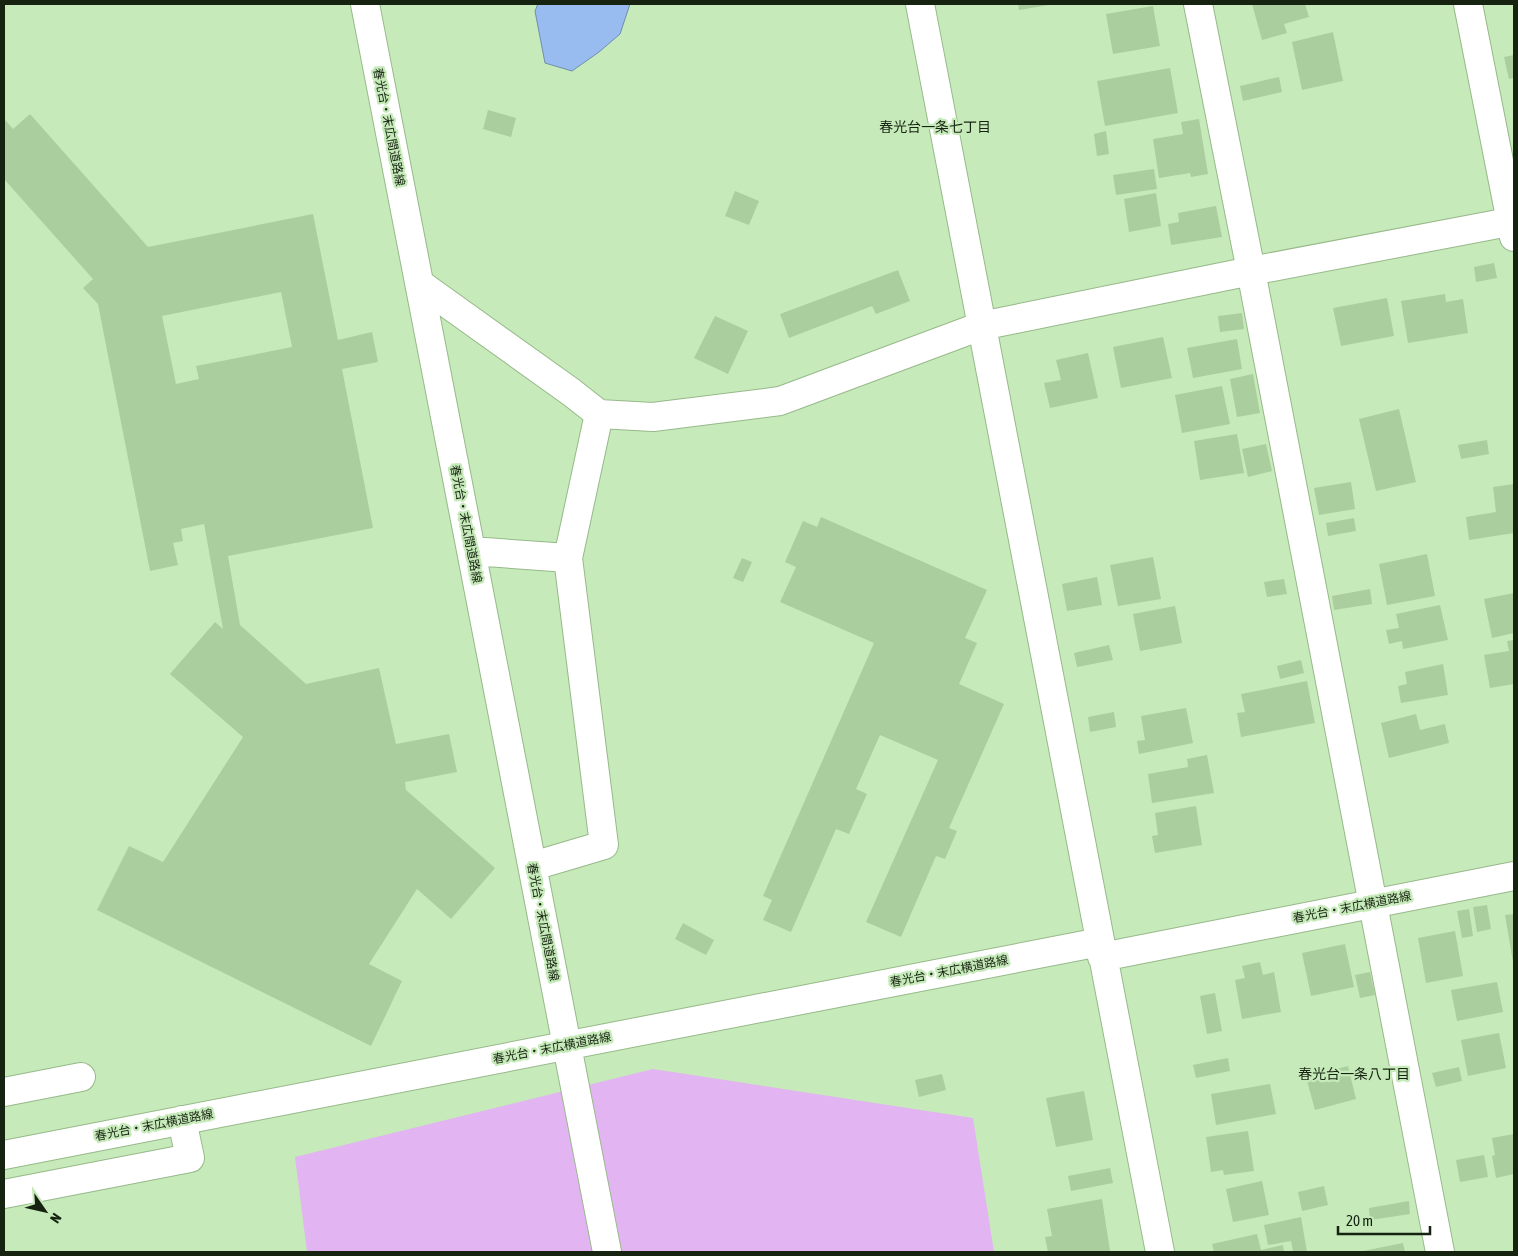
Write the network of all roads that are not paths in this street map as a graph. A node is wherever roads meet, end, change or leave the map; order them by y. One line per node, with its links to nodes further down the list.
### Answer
1 (365, 4): 7 (street, 春光台・末広間道路線)
2 (920, 4): 8 (street)
3 (1198, 4): 6 (street)
4 (1468, 4): 5 (street)
5 (1513, 227): 6 (street)
6 (1251, 271): 8 (street); 14 (street)
7 (420, 284): 9 (street); 10 (street, 春光台・末広間道路線)
8 (982, 326): 9 (street); 15 (street)
9 (599, 414): 11 (street)
10 (471, 551): 11 (street); 12 (street, 春光台・末広間道路線)
11 (568, 558): 12 (street)
12 (532, 866): 16 (street, 春光台・末広間道路線)
13 (1514, 876): 14 (street, 春光台・末広横道路線)
14 (1372, 903): 15 (street, 春光台・末広横道路線); 24 (street)
15 (1101, 950): 16 (street, 春光台・末広横道路線); 23 (street)
16 (567, 1045): 19 (street, 春光台・末広横道路線); 22 (street, 春光台・末広間道路線)
17 (82, 1077): 18 (street)
18 (4, 1092)
19 (182, 1120): 20 (street, 春光台・末広横道路線); 21 (street)
20 (4, 1155)
21 (4, 1194)
22 (607, 1252)
23 (1160, 1252)
24 (1440, 1252)

